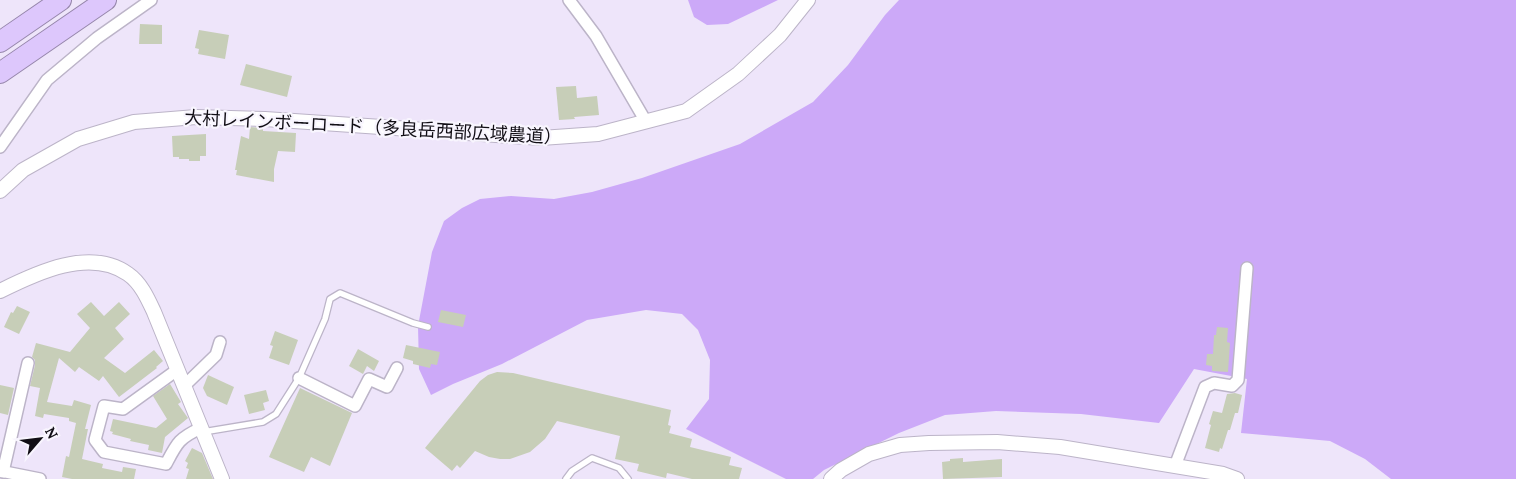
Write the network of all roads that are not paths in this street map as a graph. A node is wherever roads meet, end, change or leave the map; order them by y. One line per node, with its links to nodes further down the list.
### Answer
1 (61, 0): 6 (highway)
2 (106, 0): 7 (highway)
3 (151, 0): 9 (street)
4 (569, 0): 8 (street)
5 (808, 0): 8 (street, 大村レインボーロード（多良岳西部広域農道）)
6 (0, 42)
7 (0, 73)
8 (645, 120): 10 (street, 大村レインボーロード（多良岳西部広域農道）)
9 (0, 147)
10 (0, 191)
11 (1247, 268): 21 (street)
12 (0, 291): 17 (street)
13 (428, 327): 18 (lane)
14 (220, 342): 19 (street)
15 (28, 364): 22 (street)
16 (397, 368): 18 (street)
17 (177, 370): 19 (street); 20 (street)
18 (299, 378): 20 (lane)
19 (184, 386): 20 (street)
20 (202, 430): 25 (street)
21 (1175, 466): 28 (street); 29 (street)
22 (2, 471): 23 (street)
23 (16, 477): 24 (street)
24 (40, 479)
25 (222, 479)
26 (566, 479): 27 (lane)
27 (628, 479)
28 (831, 479)
29 (1237, 479)

